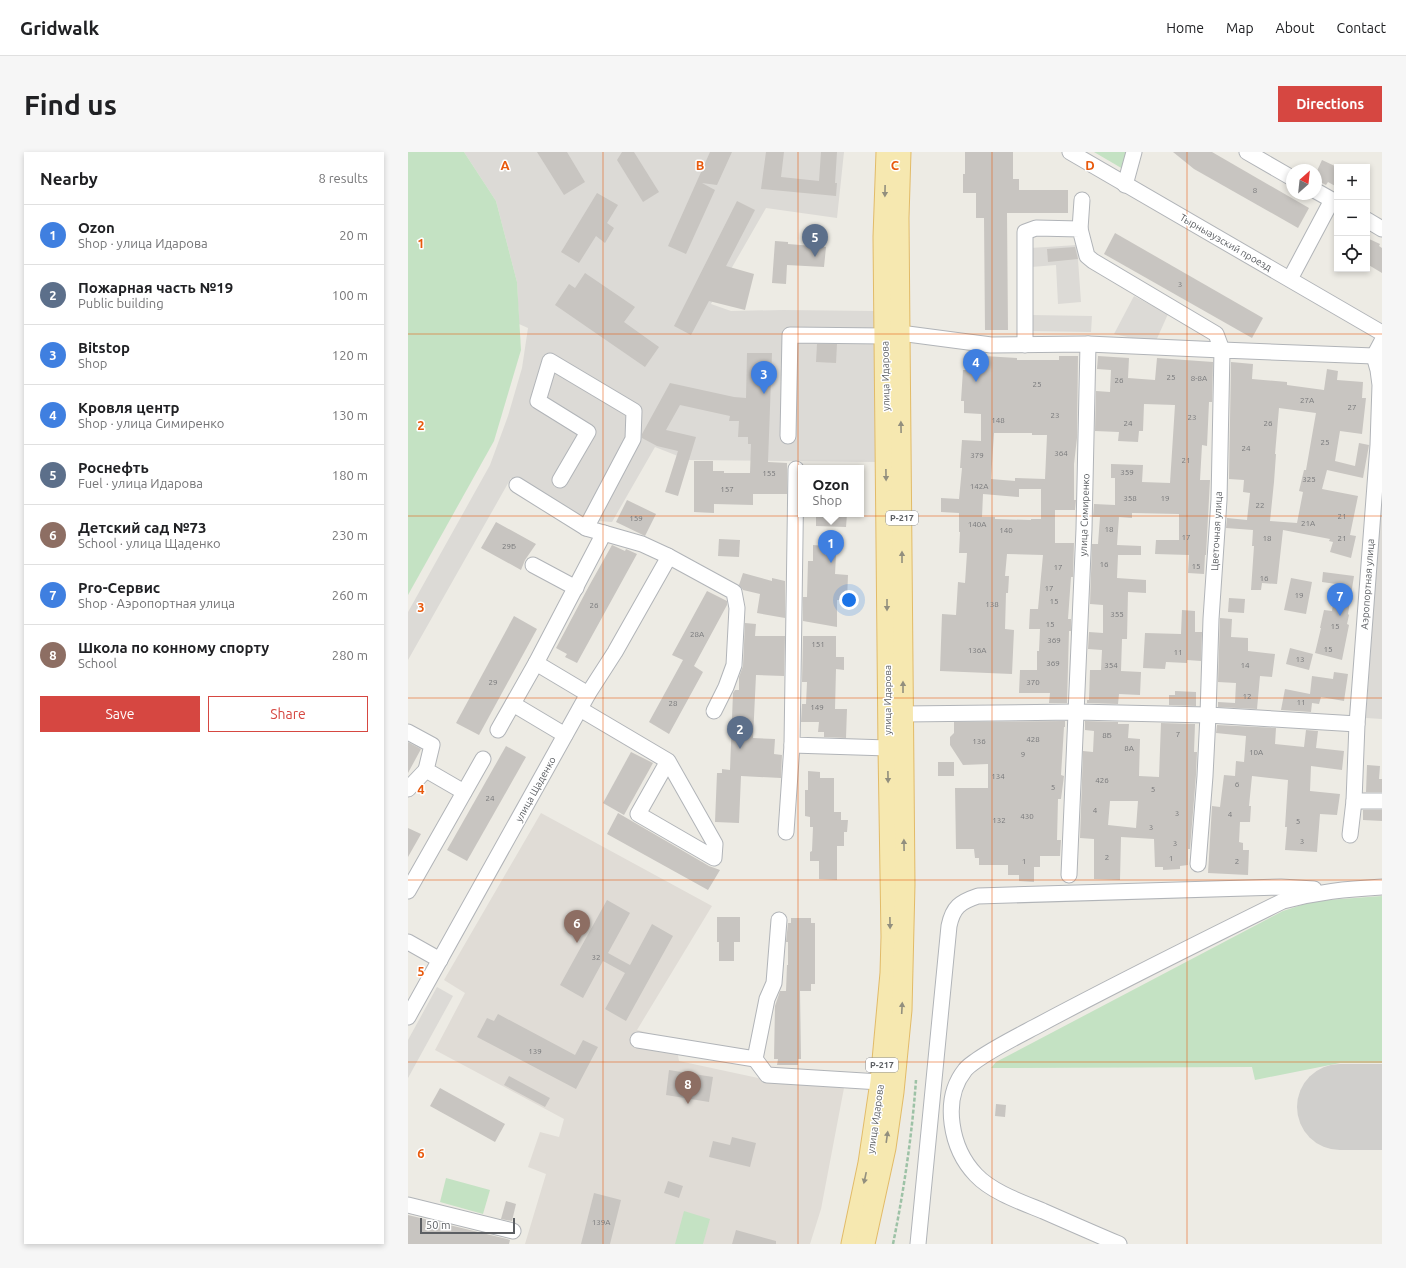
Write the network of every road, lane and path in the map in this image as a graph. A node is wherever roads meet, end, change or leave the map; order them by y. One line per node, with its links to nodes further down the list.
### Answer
1 (886, 152): 17 (main road, улица Идарова / Р-217, one-way to 17)
2 (901, 152): 17 (main road, улица Идарова / Р-217)
3 (1070, 152): 8 (street, Тырныаузский проезд)
4 (1134, 152): 8 (street)
5 (1247, 152): 6 (street)
6 (1268, 158): 7 (street)
7 (1286, 173)
8 (1125, 185): 15 (street, Тырныаузский проезд)
9 (1322, 195): 11 (street)
10 (1082, 200): 13 (street)
11 (1334, 202): 15 (street)
12 (1370, 222): 14 (street)
13 (1080, 229): 20 (street); 21 (street)
14 (1382, 229)
15 (1290, 278): 16 (street, Тырныаузский проезд)
16 (1382, 333)
17 (892, 334): 20 (street); 23 (street); 38 (main road, улица Идарова / Р-217, one-way to 17); 45 (main road, улица Идарова / Р-217, one-way to 45)
18 (1382, 341): 22 (street)
19 (1088, 344): 20 (street); 21 (street); 37 (street, улица Симиренко)
20 (1025, 345)
21 (1222, 350): 22 (street); 39 (street, Цветочная улица)
22 (1374, 356): 40 (street, Аэропортная улица)
23 (788, 436)
24 (796, 469): 44 (street)
25 (560, 480): 27 (street)
26 (517, 485): 27 (street)
27 (586, 528): 28 (street)
28 (604, 533): 29 (street); 31 (street)
29 (667, 559): 33 (street, улица Щаденко); 36 (street)
30 (533, 565): 31 (street)
31 (576, 588): 32 (street)
32 (536, 663): 33 (street); 34 (street)
33 (588, 694): 35 (street, улица Щаденко)
34 (513, 704): 41 (street); 43 (street)
35 (580, 709): 43 (street, улица Щаденко); 47 (street)
36 (714, 711)
37 (1076, 712): 38 (street); 39 (street); 56 (street, улица Симиренко)
38 (903, 714): 71 (main road, улица Идарова / Р-217, one-way to 38)
39 (1208, 715): 40 (street); 55 (street, Цветочная улица)
40 (1356, 724): 51 (street, Аэропортная улица)
41 (498, 730)
42 (408, 732): 48 (street)
43 (565, 735): 62 (street, улица Щаденко)
44 (792, 745): 45 (street); 53 (street)
45 (888, 748): 67 (main road, улица Идарова / Р-217, one-way to 67)
46 (483, 759): 50 (street)
47 (668, 761): 47 (street)
48 (426, 770): 49 (street); 50 (street)
49 (408, 789)
50 (464, 792): 58 (street)
51 (1354, 801): 52 (street); 54 (street, Аэропортная улица)
52 (1382, 801)
53 (786, 832)
54 (1350, 835)
55 (1198, 864)
56 (1069, 875)
57 (1382, 887): 59 (street)
58 (408, 891)
59 (1325, 892): 73 (street); 74 (street)
60 (779, 920): 65 (street)
61 (408, 942): 62 (street)
62 (440, 960): 63 (street, улица Щаденко)
63 (408, 1017)
64 (638, 1040): 65 (street)
65 (755, 1059): 67 (street)
66 (916, 1080): 72 (path)
67 (880, 1082): 70 (main road, улица Идарова / Р-217, one-way to 70)
68 (408, 1205): 69 (street)
69 (513, 1231)
70 (851, 1244)
71 (865, 1244)
72 (893, 1244)
73 (918, 1244)
74 (1119, 1244)

